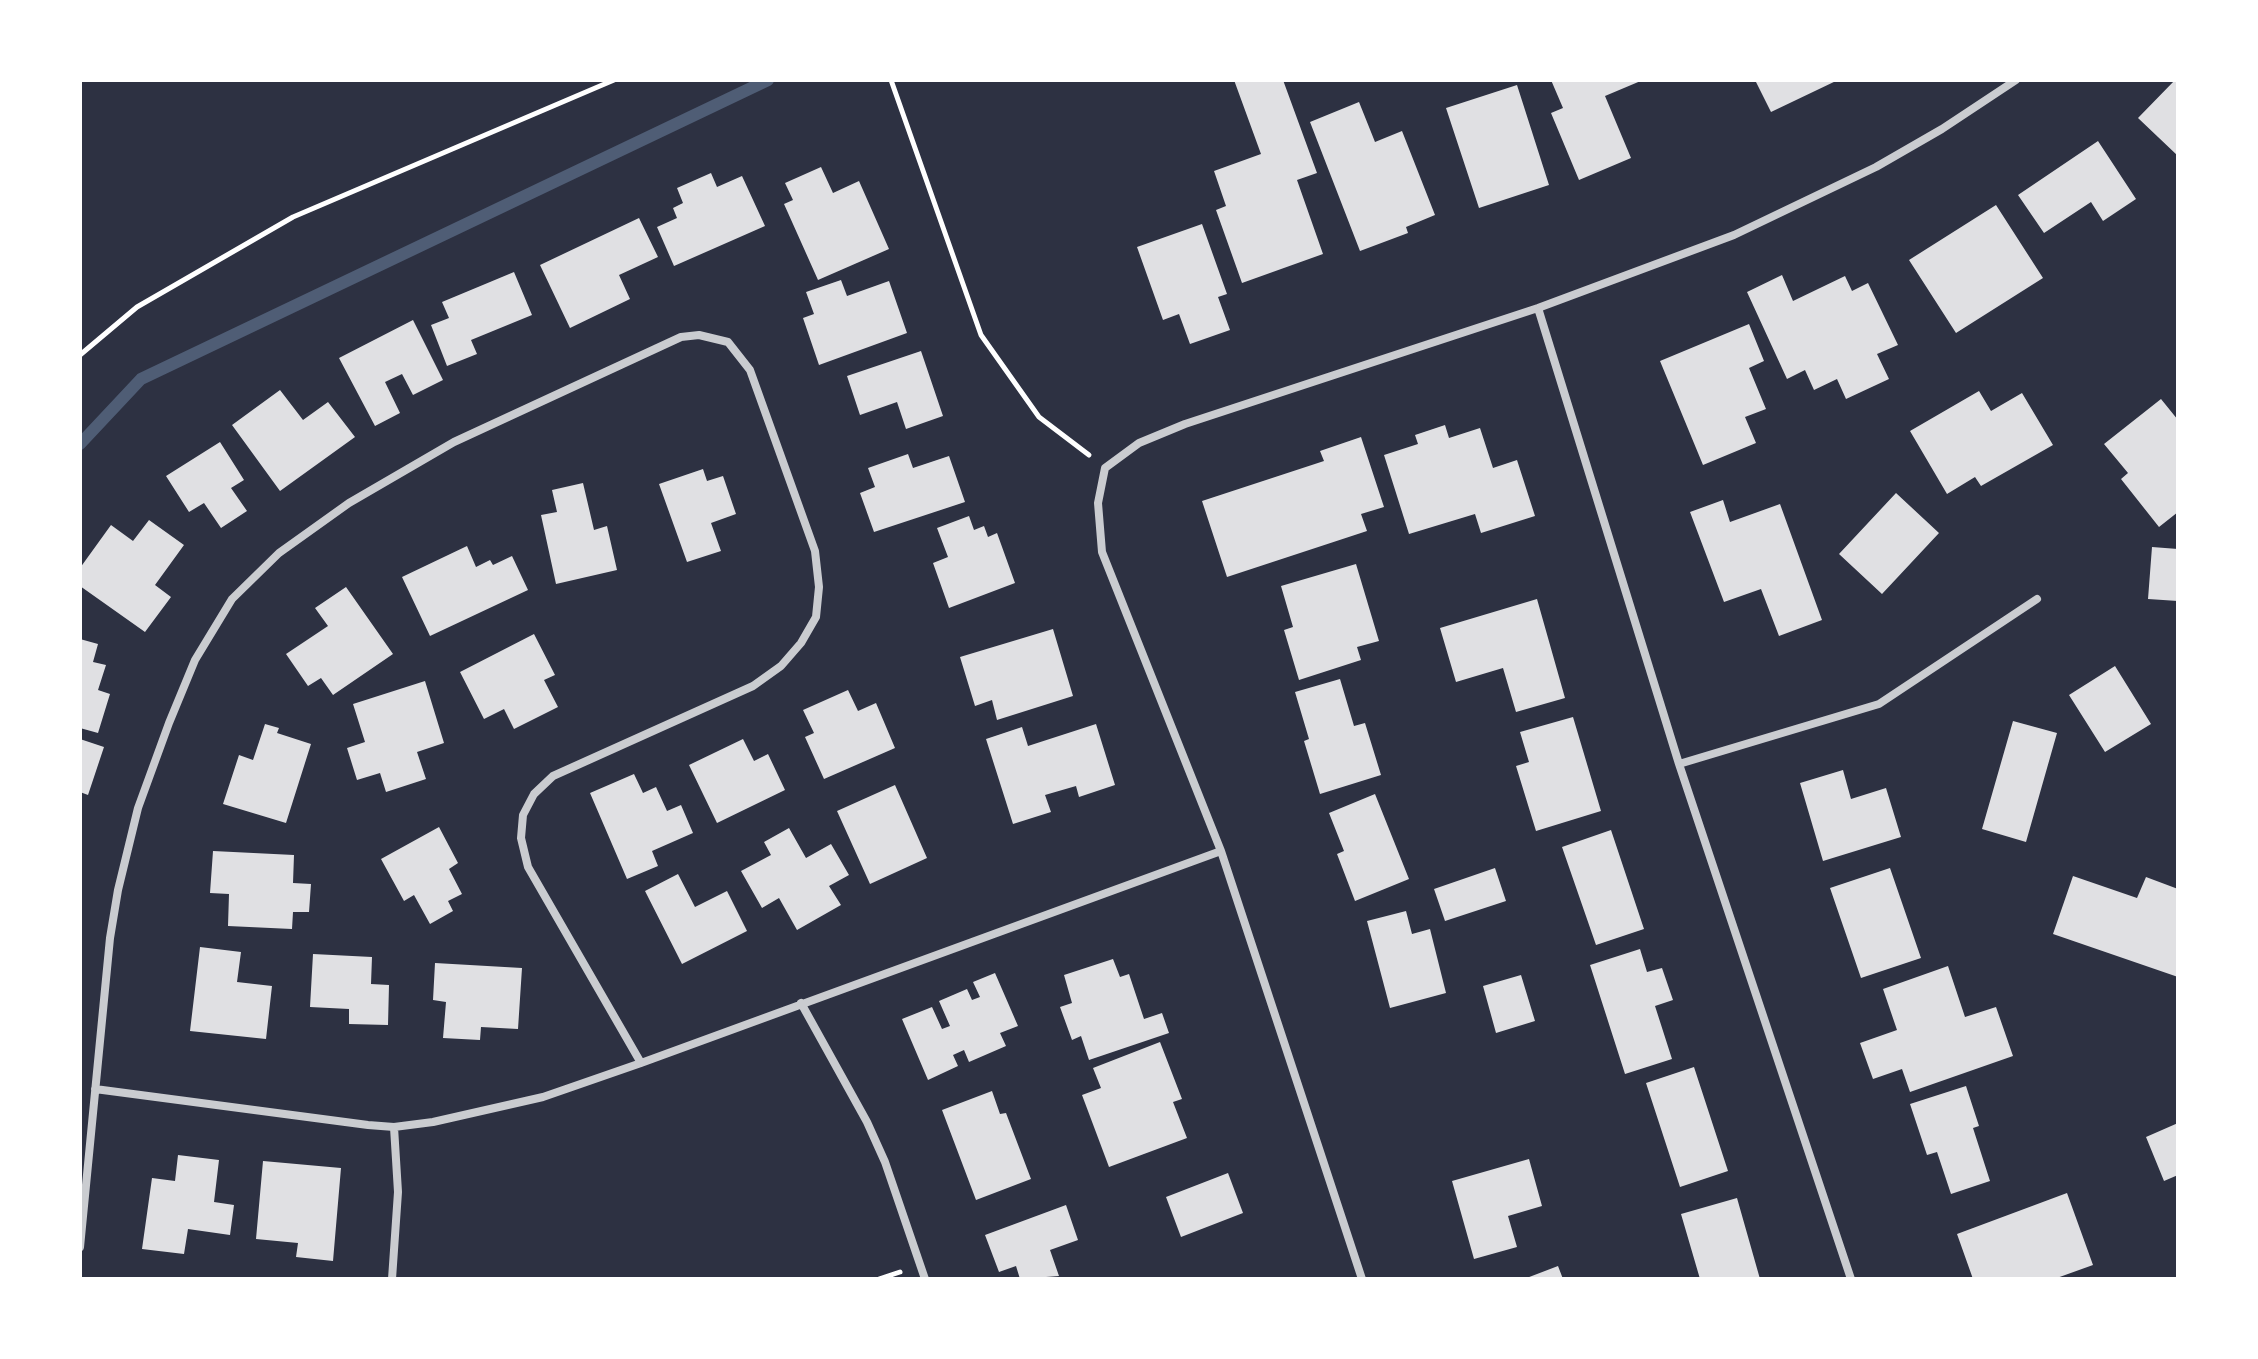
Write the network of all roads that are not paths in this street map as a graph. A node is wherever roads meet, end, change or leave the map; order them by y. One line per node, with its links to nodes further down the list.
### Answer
1 (2016, 80): 2 (street)
2 (1538, 308): 4 (street); 5 (street)
3 (2037, 599): 4 (street)
4 (1679, 764): 14 (street)
5 (1221, 851): 6 (street); 13 (street)
6 (801, 1003): 7 (street); 12 (street)
7 (641, 1063): 8 (street); 9 (street)
8 (95, 1089): 9 (street); 10 (street)
9 (394, 1127): 11 (street)
10 (80, 1247)
11 (392, 1279)
12 (925, 1279)
13 (1362, 1279)
14 (1851, 1279)

